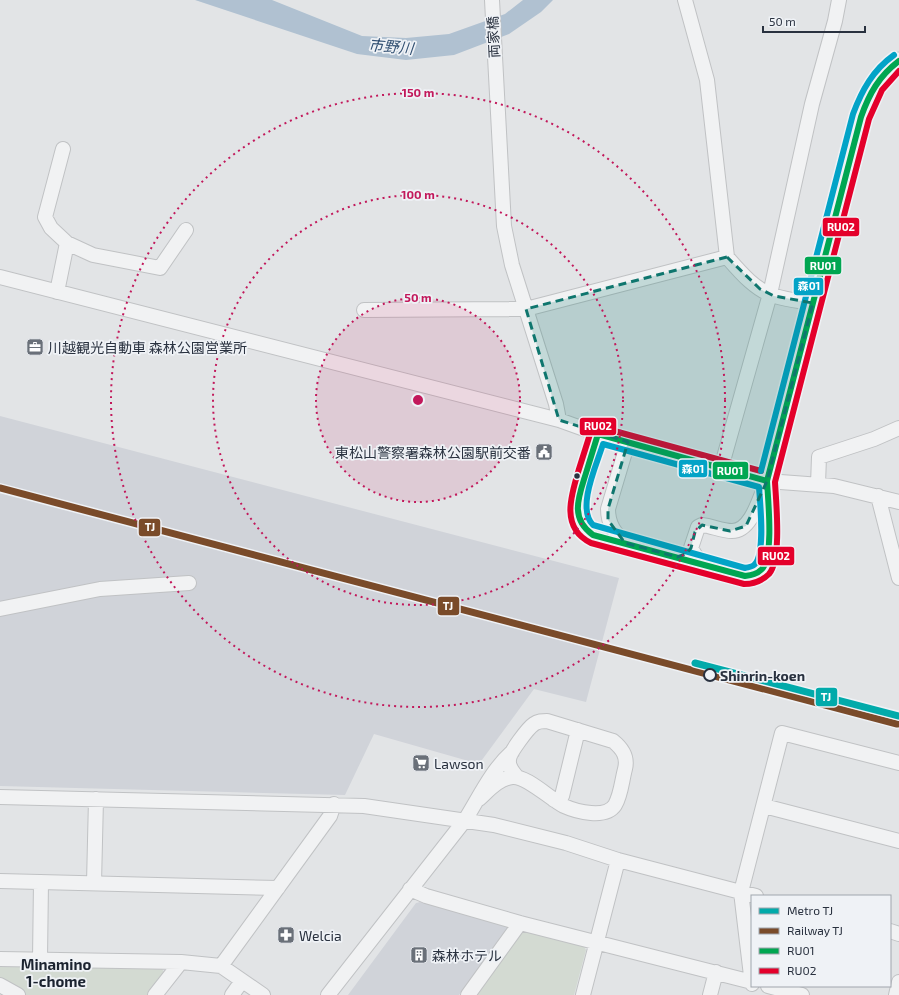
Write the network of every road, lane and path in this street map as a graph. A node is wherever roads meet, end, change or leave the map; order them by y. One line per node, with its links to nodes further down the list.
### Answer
1 (492, 0): 13 (street, 両家橋)
2 (685, 0): 8 (street)
3 (839, 0): 11 (street)
4 (899, 62): 12 (main road)
5 (63, 149): 7 (street)
6 (186, 230): 7 (street)
7 (67, 244): 10 (street)
8 (727, 257): 11 (street); 13 (street)
9 (0, 277): 10 (street)
10 (57, 292): 15 (street)
11 (770, 294): 12 (street); 18 (street)
12 (813, 303): 19 (main road)
13 (526, 309): 14 (street); 15 (street, 両家橋)
14 (364, 310)
15 (559, 420): 17 (street)
16 (899, 428): 20 (street)
17 (628, 442): 18 (street); 24 (street)
18 (721, 468): 19 (street)
19 (767, 481): 20 (street); 23 (street); 25 (street)
20 (818, 484): 21 (street)
21 (878, 496): 22 (street); 26 (street)
22 (899, 502)
23 (692, 548): 24 (street); 25 (street)
24 (677, 557): 25 (street)
25 (700, 563)
26 (899, 578)
27 (189, 583): 28 (street)
28 (0, 610)
29 (578, 730): 30 (street); 36 (street); 36 (street)
30 (512, 751): 32 (street); 35 (street)
31 (899, 763): 38 (street)
32 (517, 777): 35 (street); 36 (street)
33 (0, 797): 34 (street)
34 (96, 799): 37 (street); 44 (street)
35 (479, 799): 39 (street)
36 (554, 800)
37 (334, 804): 39 (street); 45 (street)
38 (764, 806): 40 (street); 47 (street)
39 (465, 820): 41 (street); 46 (street)
40 (899, 841)
41 (618, 860): 47 (street); 50 (street)
42 (0, 881): 43 (street)
43 (41, 882): 44 (street); 52 (street)
44 (94, 883): 45 (street)
45 (278, 888): 54 (street)
46 (410, 889): 49 (street); 66 (street)
47 (741, 892): 48 (street); 56 (street)
48 (752, 895)
49 (520, 923): 50 (street); 67 (street)
50 (597, 942): 55 (street); 68 (street)
51 (0, 959): 52 (street)
52 (40, 959): 53 (street)
53 (181, 962): 54 (street); 63 (street)
54 (221, 966): 57 (street)
55 (716, 972): 59 (street); 69 (street)
56 (751, 975)
57 (242, 981): 64 (street); 65 (street)
58 (899, 982): 71 (street)
59 (751, 983)
60 (0, 985): 62 (street)
61 (772, 987): 70 (street)
62 (18, 995)
63 (155, 995)
64 (232, 995)
65 (263, 995)
66 (328, 995)
67 (468, 995)
68 (583, 995)
69 (710, 995)
70 (802, 995)
71 (896, 995)

